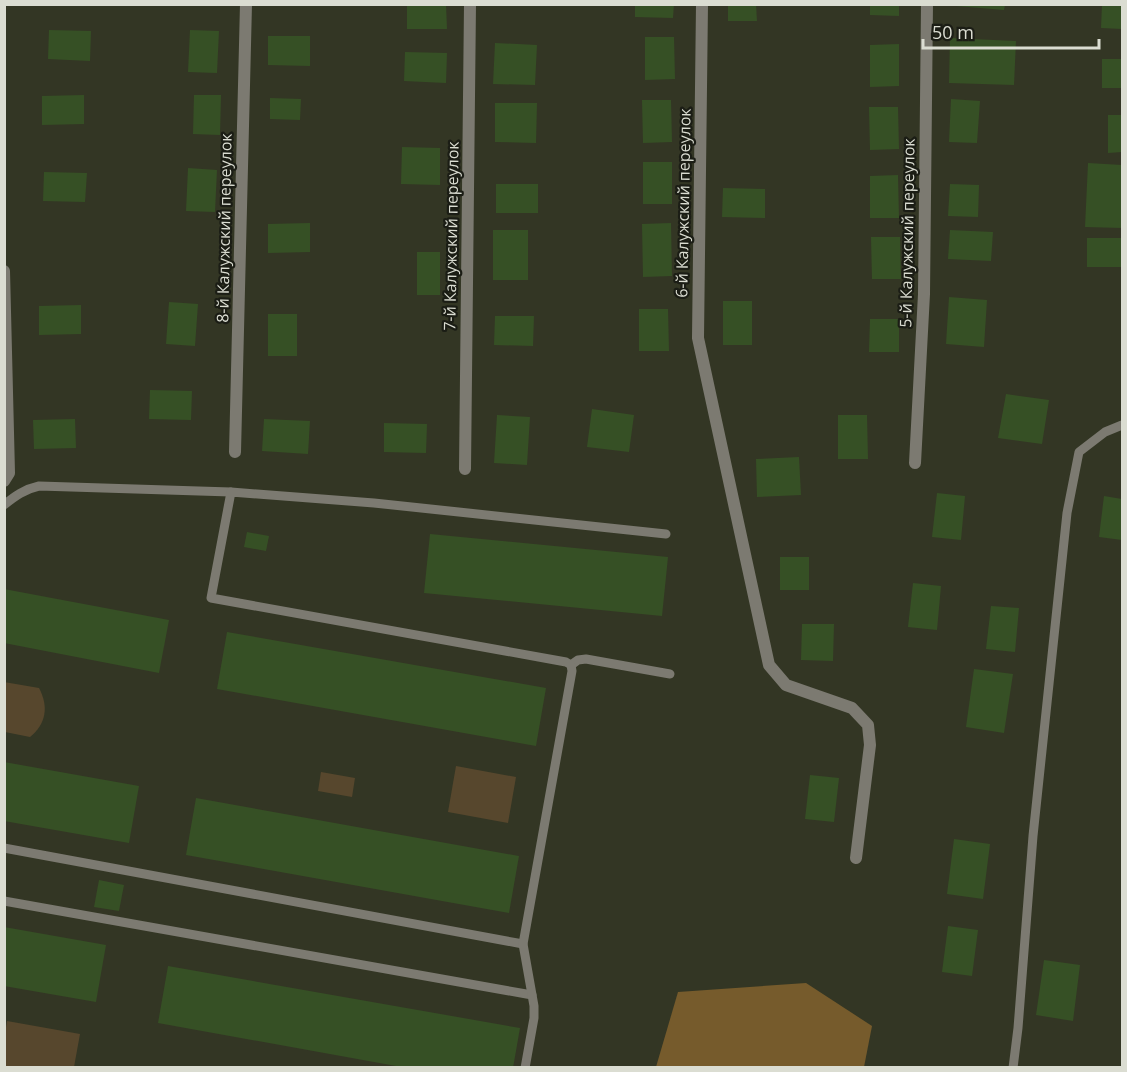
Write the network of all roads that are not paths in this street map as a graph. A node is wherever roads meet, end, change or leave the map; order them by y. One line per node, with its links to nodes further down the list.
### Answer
1 (246, 4): 7 (street, 8-й Калужский переулок)
2 (470, 4): 9 (street, 7-й Калужский переулок)
3 (702, 4): 17 (street, 6-й Калужский переулок)
4 (927, 4): 8 (street, 5-й Калужский переулок)
5 (4, 271): 10 (street)
6 (1122, 424): 22 (lane)
7 (236, 452)
8 (915, 463)
9 (465, 469)
10 (7, 477)
11 (231, 492): 12 (lane); 13 (lane); 14 (lane)
12 (4, 505)
13 (666, 534)
14 (571, 665): 15 (lane); 19 (lane)
15 (670, 674)
16 (4, 848): 19 (lane)
17 (856, 858)
18 (4, 901): 20 (lane)
19 (523, 944): 20 (lane)
20 (532, 995): 21 (lane)
21 (525, 1068)
22 (1013, 1068)

